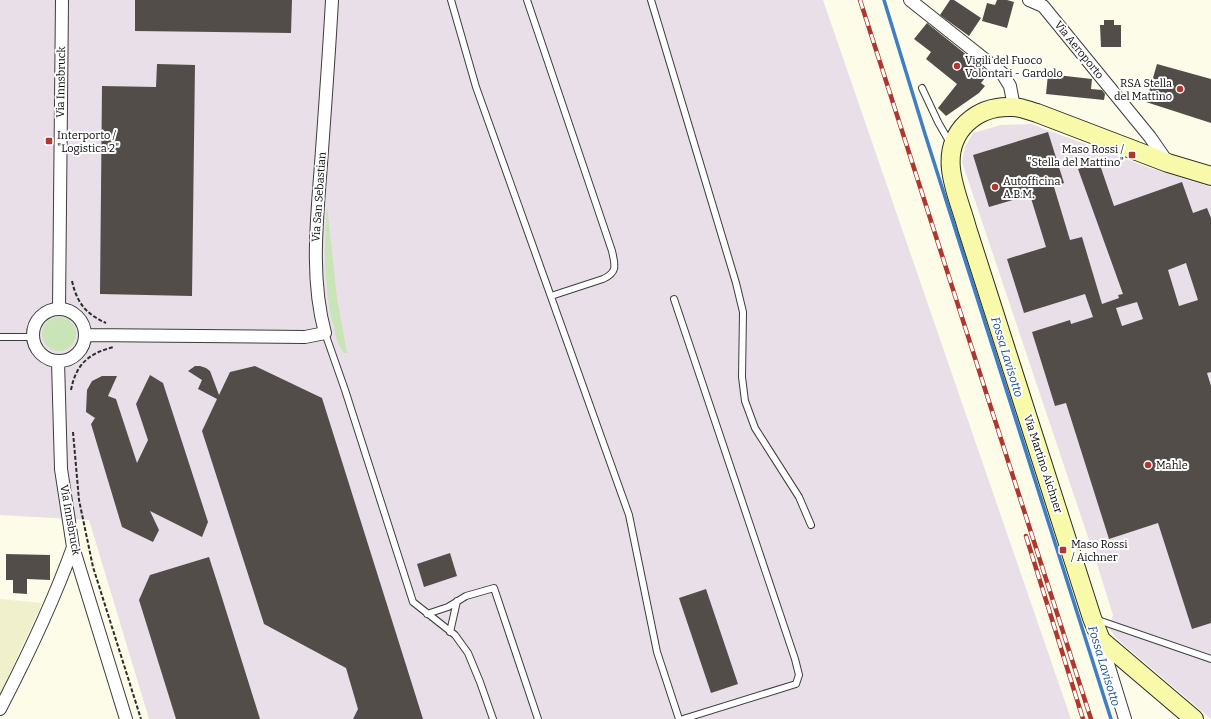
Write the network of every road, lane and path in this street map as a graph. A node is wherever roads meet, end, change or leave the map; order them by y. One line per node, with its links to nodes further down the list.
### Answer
1 (62, 0): 16 (street, Via Innsbruck)
2 (332, 0): 18 (street, Via San Sebastian)
3 (451, 0): 14 (lane)
4 (527, 0): 14 (lane)
5 (651, 0): 26 (lane)
6 (910, 0): 9 (street)
7 (1029, 0): 11 (street, Via Aeroporto)
8 (922, 88): 10 (lane)
9 (1014, 107): 10 (street, Via Martino Aichner); 11 (street)
10 (952, 148): 30 (street, Via Martino Aichner)
11 (1168, 163): 12 (street)
12 (1211, 176)
13 (71, 278): 17 (path)
14 (551, 296): 39 (lane)
15 (674, 299): 40 (lane)
16 (59, 308): 19 (street); 20 (street)
17 (108, 324)
18 (326, 333): 19 (street); 29 (lane, Via San Sebastian)
19 (86, 335): 23 (street)
20 (33, 336): 21 (lane); 23 (street)
21 (0, 337)
22 (117, 347): 24 (path)
23 (58, 361): 27 (street, Via Innsbruck)
24 (71, 392)
25 (72, 431): 36 (path)
26 (811, 525)
27 (72, 547): 34 (street); 35 (street, Via Innsbruck)
28 (457, 601): 29 (lane); 31 (lane); 38 (lane)
29 (427, 614): 31 (lane, Via San Sebastian)
30 (1092, 618): 32 (street, Via Martino Aichner); 33 (lane)
31 (450, 632): 37 (lane, Via San Sebastian)
32 (1101, 640): 41 (street, Via Martino Aichner); 42 (street)
33 (1211, 659)
34 (0, 710)
35 (126, 719)
36 (141, 719)
37 (492, 719)
38 (538, 719)
39 (679, 719)
40 (683, 719)
41 (1125, 719)
42 (1194, 719)

